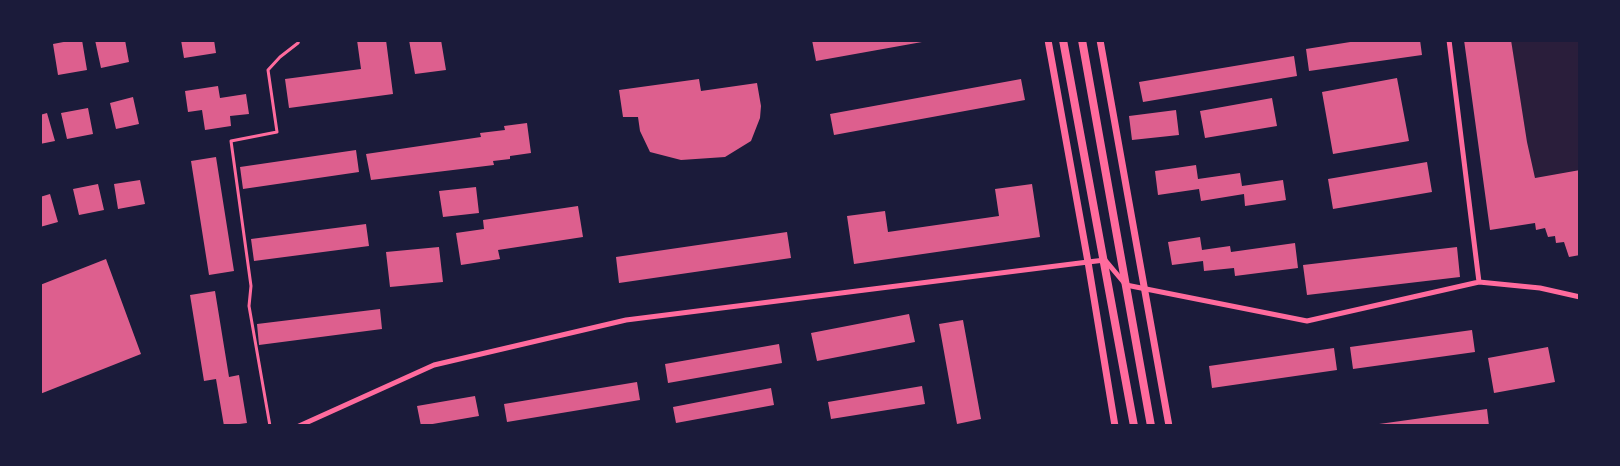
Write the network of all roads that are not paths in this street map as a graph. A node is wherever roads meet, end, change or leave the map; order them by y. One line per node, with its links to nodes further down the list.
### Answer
1 (299, 40): 13 (lane)
2 (1048, 40): 8 (street)
3 (1063, 40): 7 (main road)
4 (1082, 40): 10 (main road)
5 (1100, 40): 11 (street)
6 (1449, 40): 9 (street)
7 (1105, 260): 8 (street); 10 (street); 16 (main road)
8 (1089, 262): 14 (street); 15 (street)
9 (1479, 282): 11 (street); 12 (street)
10 (1126, 285): 11 (street); 17 (main road)
11 (1145, 289): 18 (street)
12 (1580, 297)
13 (270, 426)
14 (299, 426)
15 (1115, 426)
16 (1134, 426)
17 (1151, 426)
18 (1169, 426)

